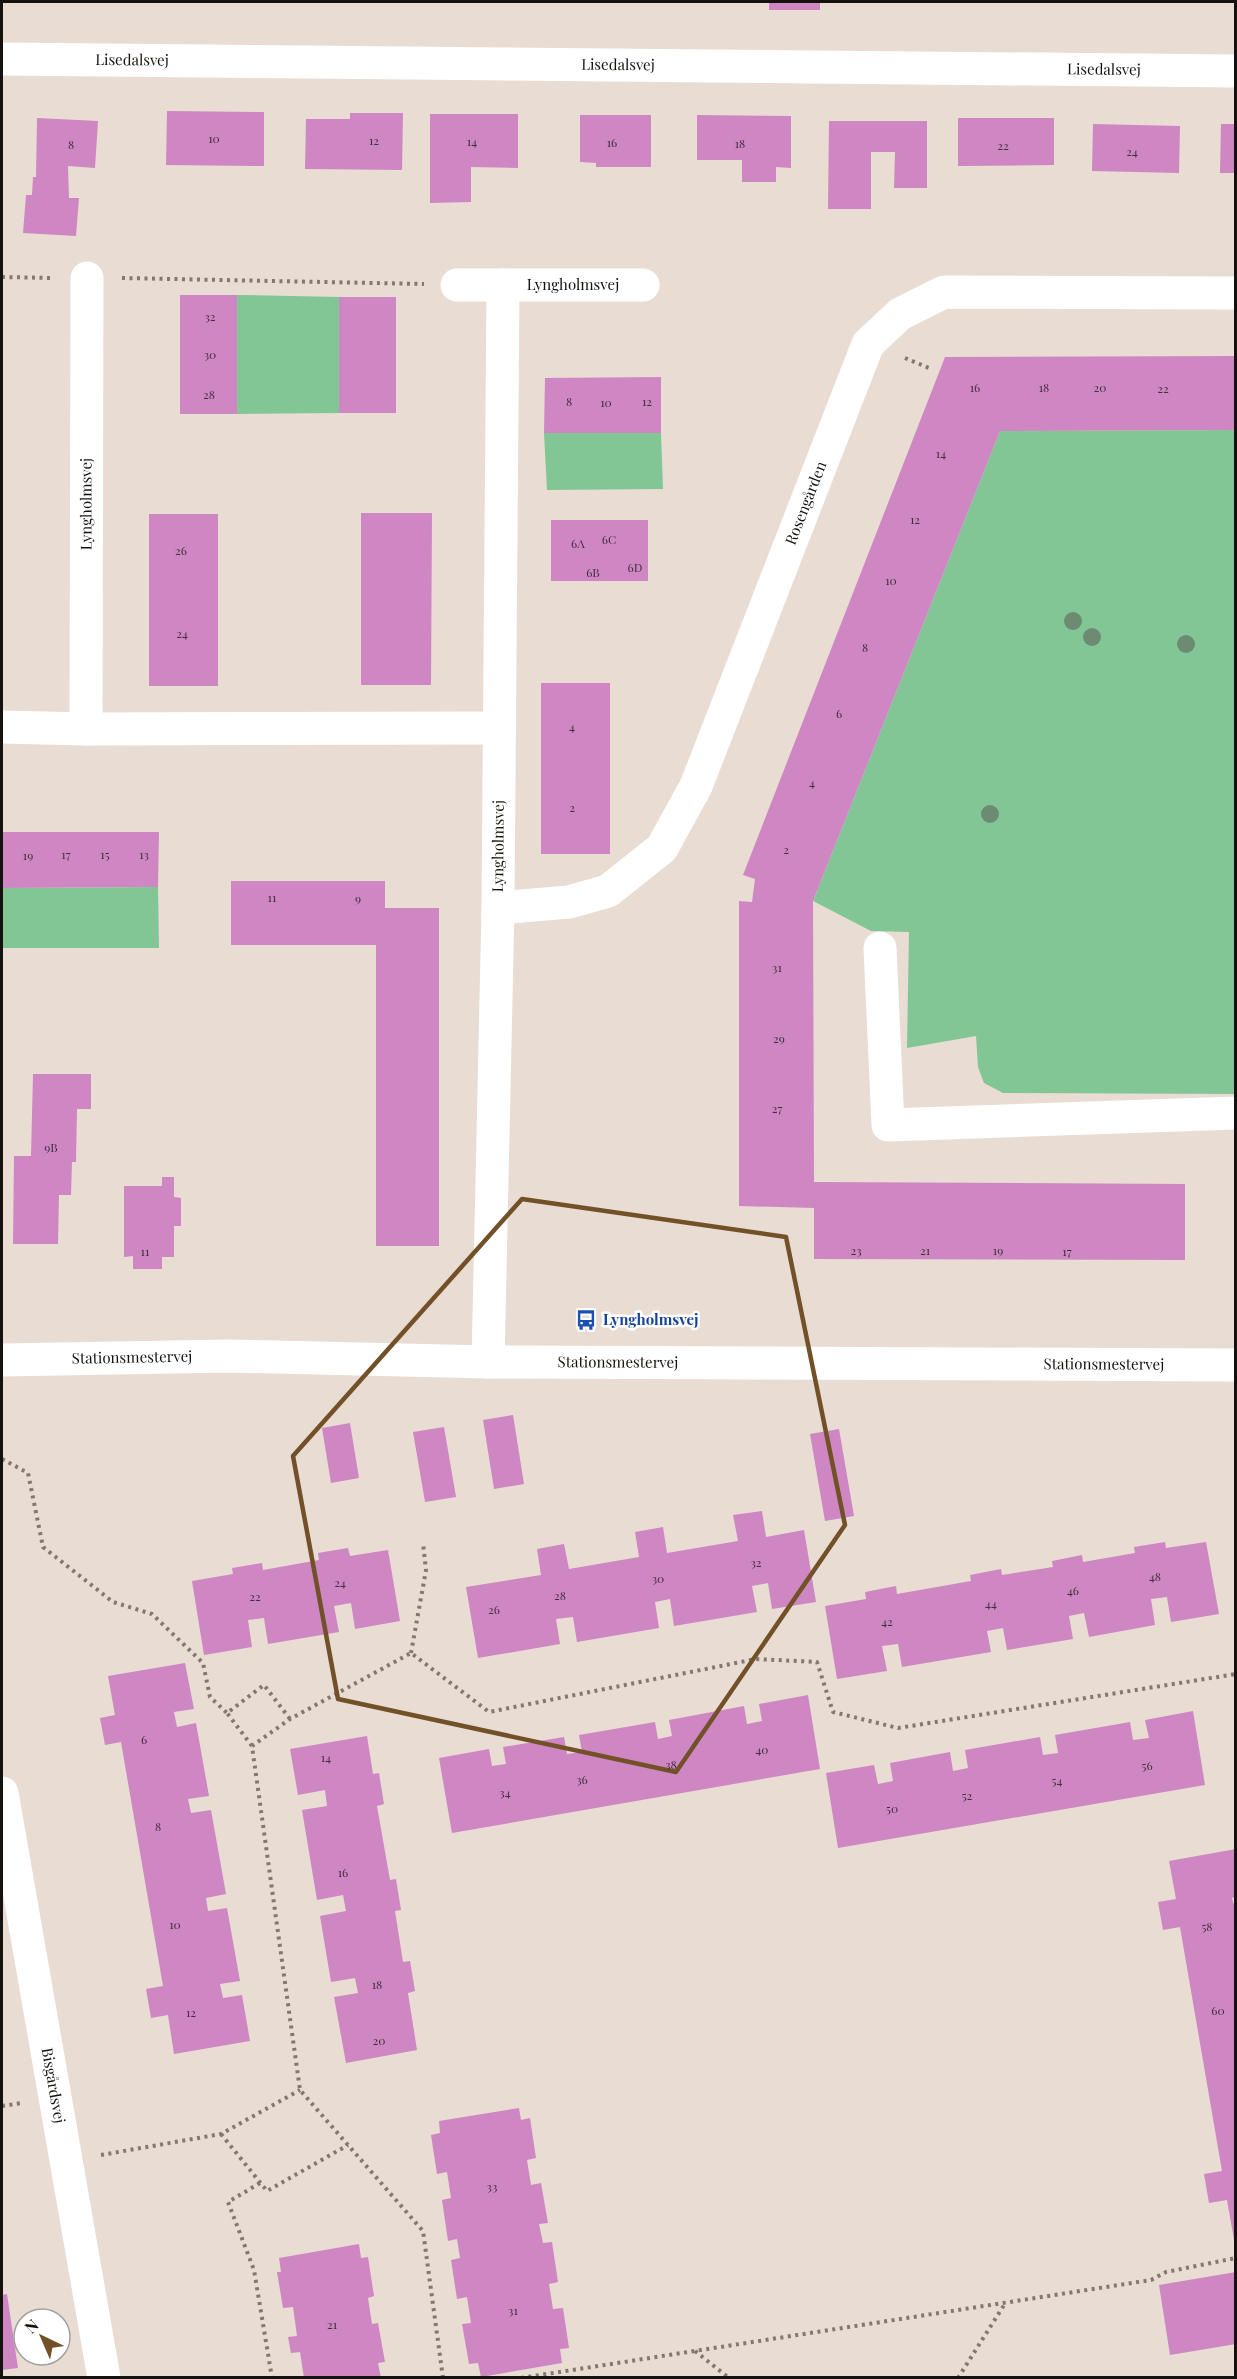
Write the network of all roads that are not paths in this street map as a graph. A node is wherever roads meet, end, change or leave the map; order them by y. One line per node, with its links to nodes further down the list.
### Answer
1 (2, 59): 2 (street, Lisedalsvej)
2 (1236, 71)
3 (87, 278): 10 (street, Lyngholmsvej)
4 (457, 285): 5 (street, Lyngholmsvej)
5 (502, 285): 6 (street, Lyngholmsvej); 9 (street, Lyngholmsvej)
6 (643, 285)
7 (1236, 293): 11 (street, Rosengården)
8 (2, 727): 10 (street)
9 (498, 728): 10 (street); 11 (street, Lyngholmsvej)
10 (86, 729)
11 (498, 908): 15 (street, Lyngholmsvej)
12 (880, 948): 13 (street)
13 (1236, 1113)
14 (2, 1360): 15 (street, Stationsmestervej)
15 (488, 1362): 16 (street, Stationsmestervej)
16 (1236, 1365)
17 (2, 1793): 18 (street, Bisgårdsvej)
18 (104, 2378)

